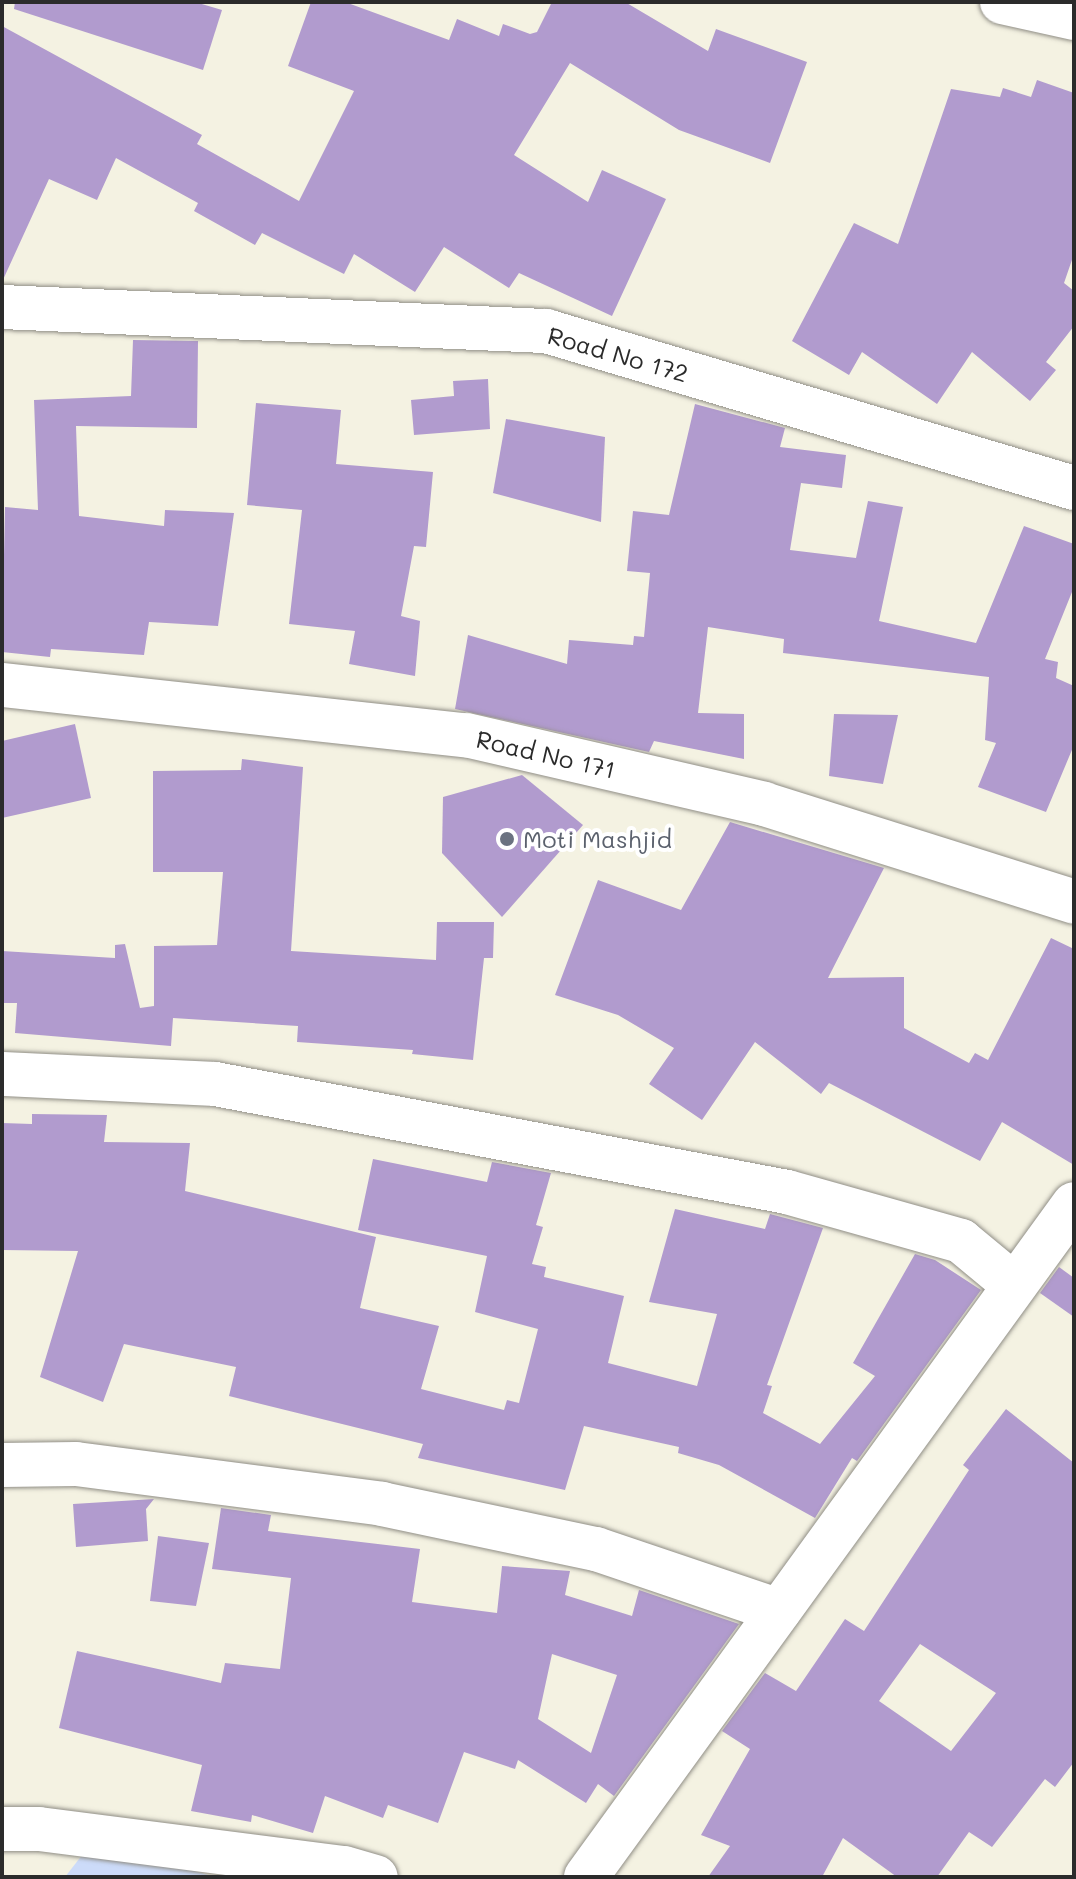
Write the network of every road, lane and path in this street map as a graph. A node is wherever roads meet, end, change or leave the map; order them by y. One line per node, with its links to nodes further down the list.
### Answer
1 (1002, 2): 2 (street)
2 (1074, 18)
3 (2, 307): 4 (street, Road No 172)
4 (1074, 488)
5 (2, 685): 6 (street, Road No 171)
6 (1074, 902)
7 (2, 1074): 9 (street)
8 (1074, 1204): 9 (street)
9 (1013, 1284): 11 (street)
10 (2, 1465): 11 (street)
11 (779, 1611): 14 (street)
12 (2, 1829): 13 (street)
13 (376, 1877)
14 (586, 1877)

